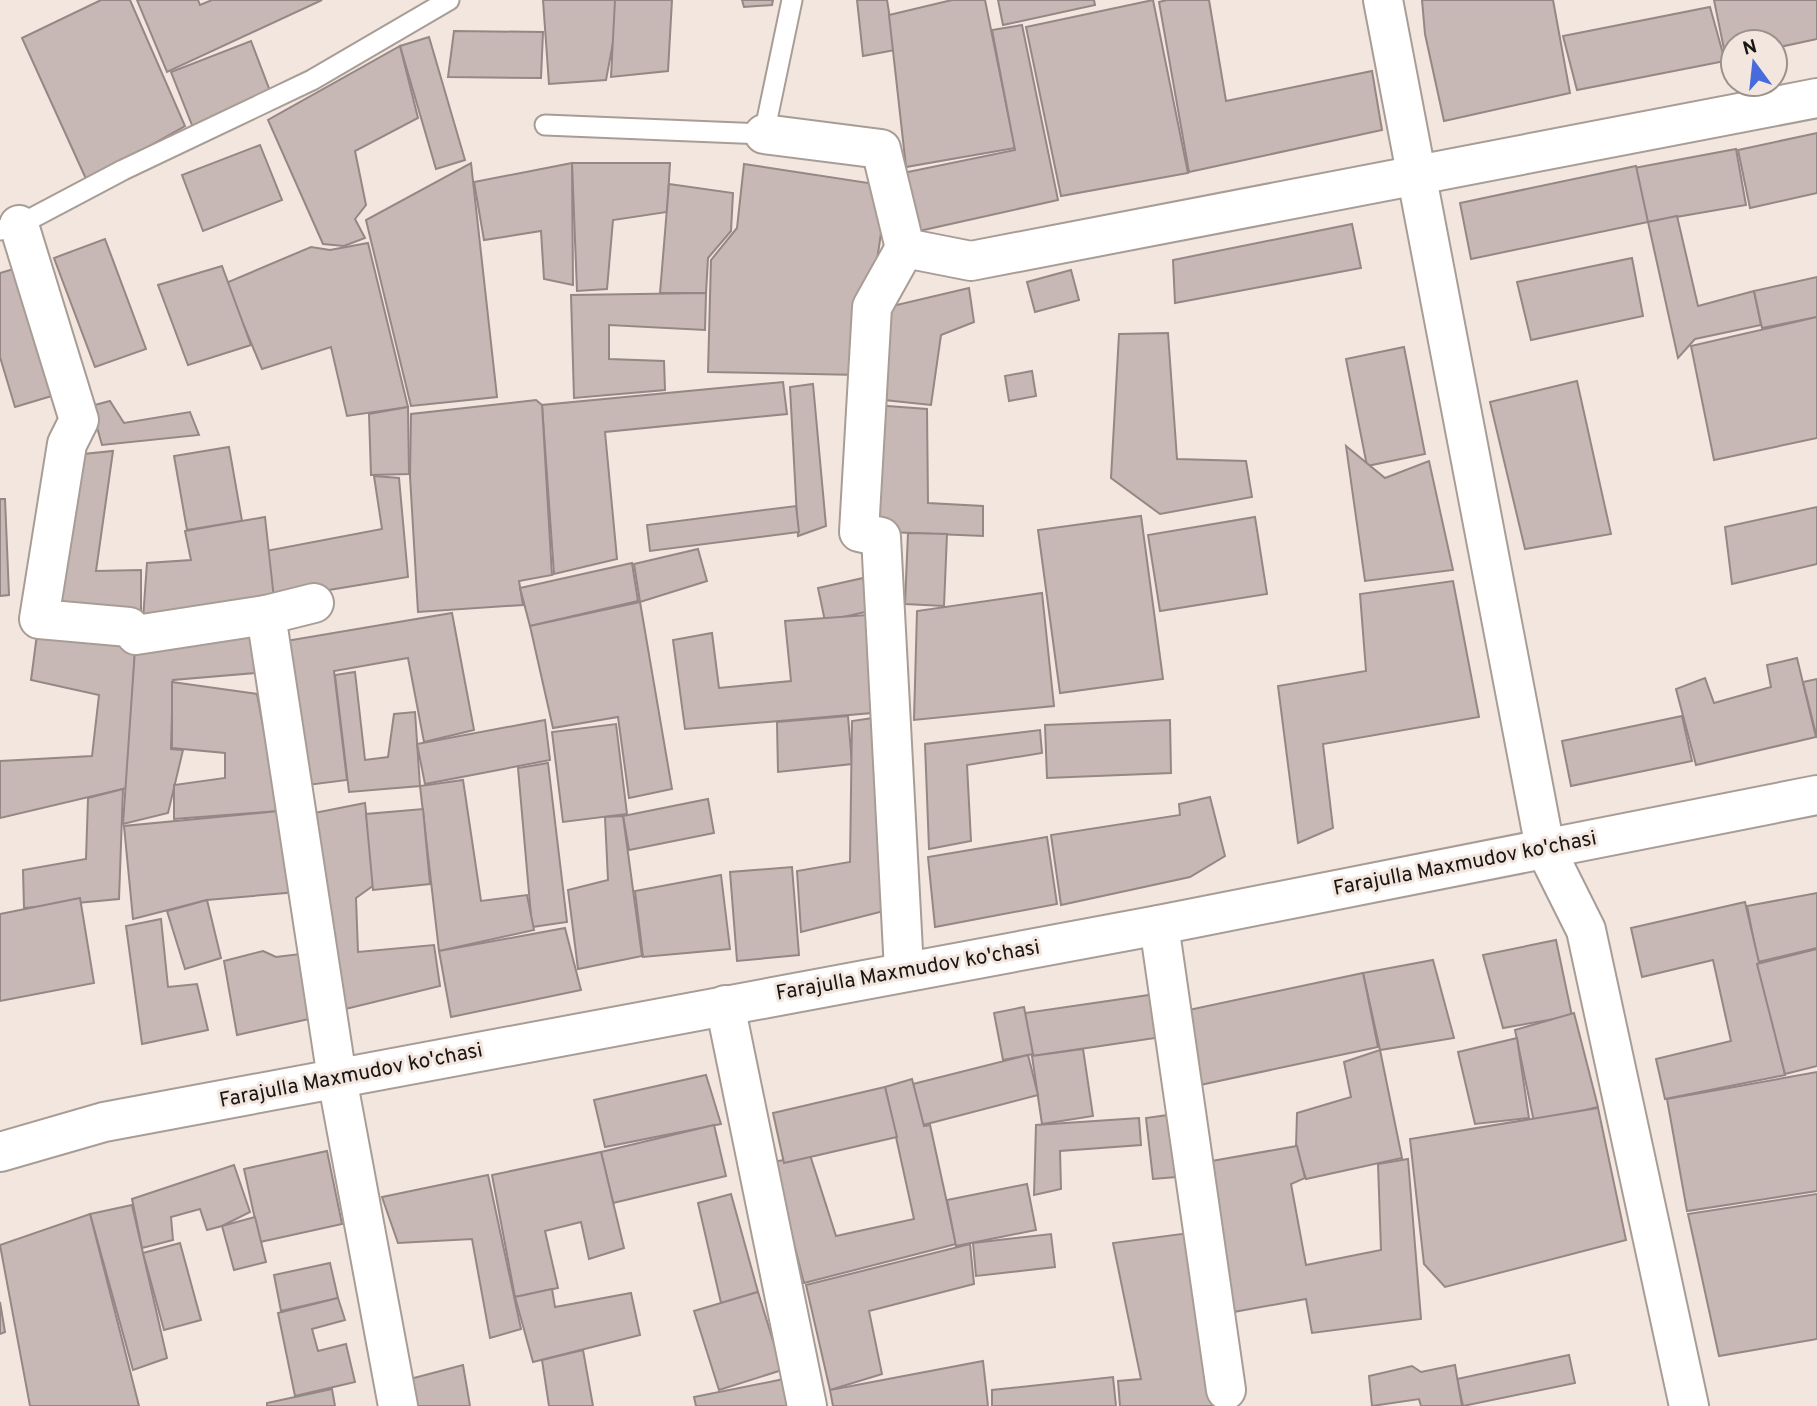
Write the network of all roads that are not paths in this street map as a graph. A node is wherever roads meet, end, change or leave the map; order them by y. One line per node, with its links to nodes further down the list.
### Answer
1 (449, 0): 8 (lane)
2 (792, 0): 6 (lane)
3 (1383, 0): 7 (street)
4 (1817, 98): 7 (street)
5 (545, 125): 6 (lane)
6 (764, 134): 9 (street)
7 (1414, 173): 9 (street); 13 (street)
8 (9, 228): 11 (street)
9 (905, 248): 15 (street)
10 (314, 603): 11 (street)
11 (266, 615): 17 (street)
12 (1817, 795): 13 (street, Farajulla Maxmudov ko'chasi)
13 (1545, 848): 14 (street, Farajulla Maxmudov ko'chasi); 22 (street)
14 (1158, 925): 15 (street, Farajulla Maxmudov ko'chasi); 19 (street)
15 (904, 970): 16 (street, Farajulla Maxmudov ko'chasi)
16 (725, 1005): 17 (street, Farajulla Maxmudov ko'chasi); 21 (street)
17 (337, 1078): 18 (street, Farajulla Maxmudov ko'chasi); 20 (street)
18 (0, 1152)
19 (1226, 1390)
20 (398, 1406)
21 (807, 1406)
22 (1689, 1406)

